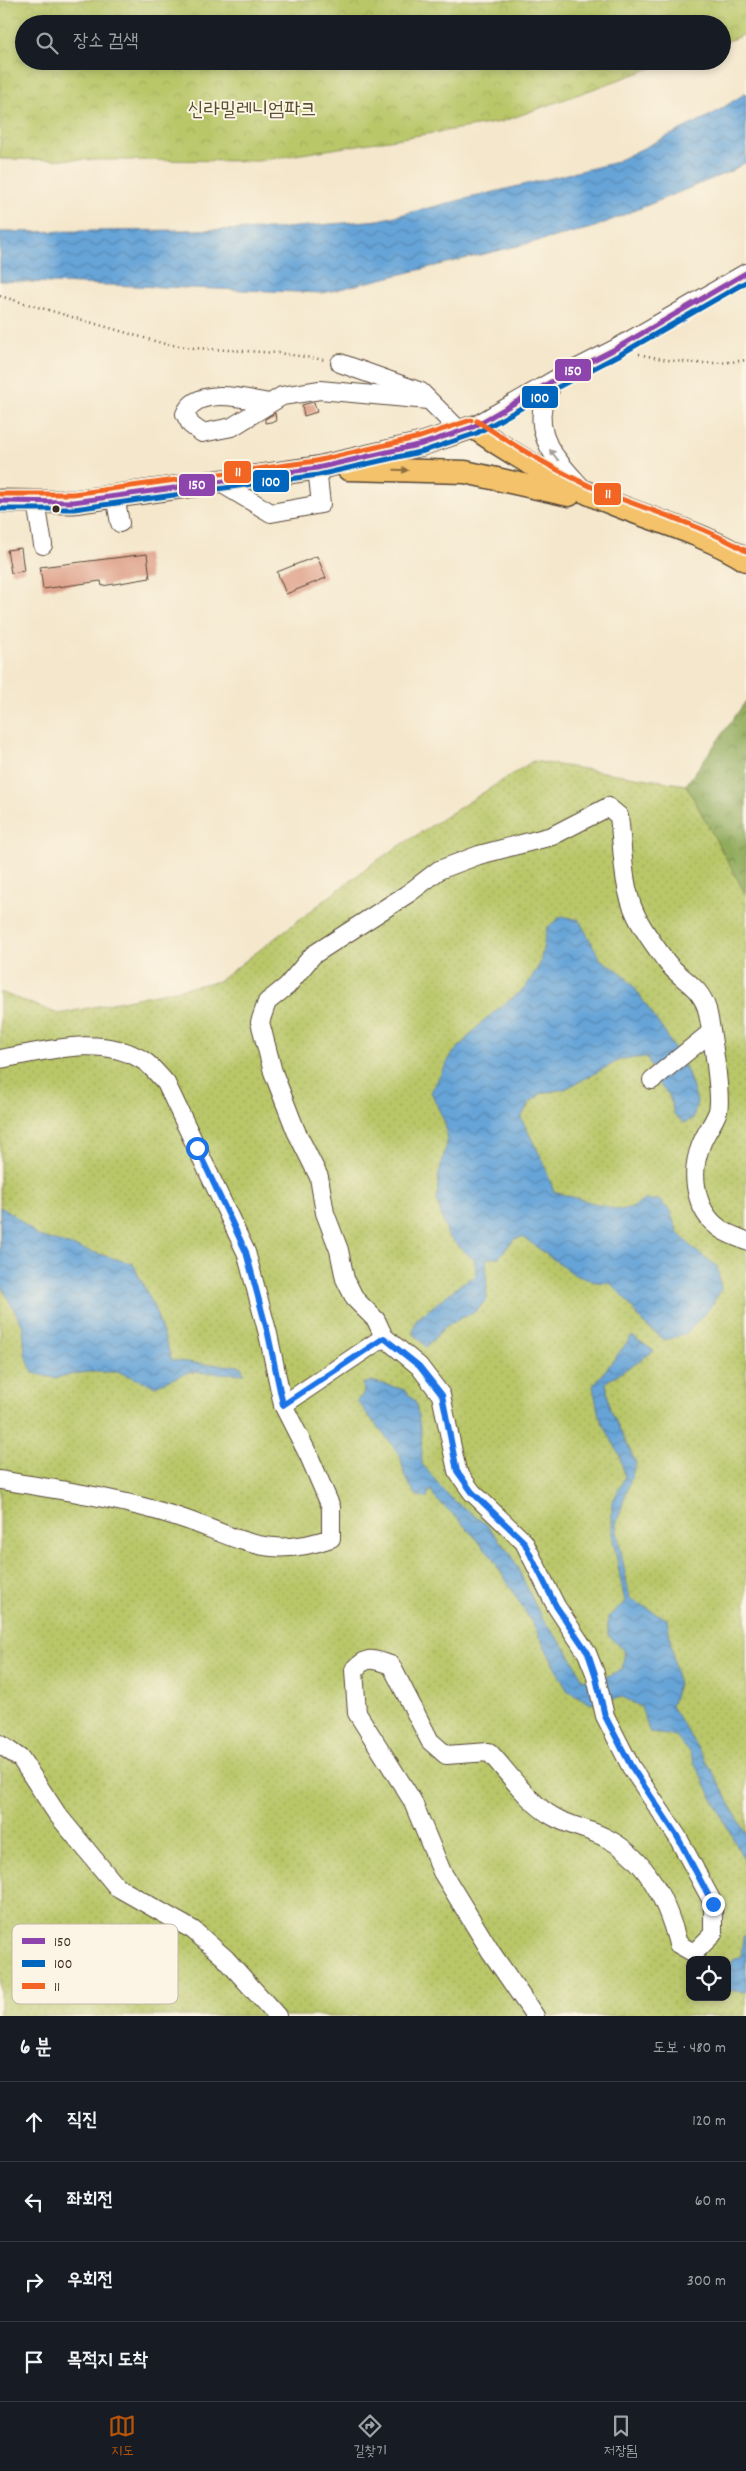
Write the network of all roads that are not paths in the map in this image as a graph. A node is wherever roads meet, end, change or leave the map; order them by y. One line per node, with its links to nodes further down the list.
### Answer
1 (746, 273): 3 (street)
2 (340, 363): 4 (street)
3 (556, 379): 6 (street); 9 (street, one-way to 3)
4 (428, 400): 5 (street); 6 (street)
5 (270, 402)
6 (467, 429): 7 (main road); 9 (main road)
7 (317, 468): 8 (main road); 8 (street); 13 (main road, one-way to 13)
8 (219, 482): 10 (main road)
9 (585, 492): 13 (main road)
10 (115, 496): 12 (main road); 14 (street)
11 (0, 501): 12 (main road)
12 (36, 502): 15 (street)
13 (615, 505): 16 (main road)
14 (120, 523)
15 (43, 545)
16 (746, 560)
17 (710, 1033): 19 (street); 20 (street); 21 (street)
18 (0, 1059): 22 (street)
19 (652, 1080)
20 (746, 1241)
21 (384, 1338): 22 (street); 26 (street)
22 (283, 1405): 23 (street)
23 (0, 1480)
24 (0, 1744): 25 (street)
25 (277, 2016)
26 (535, 2016)

